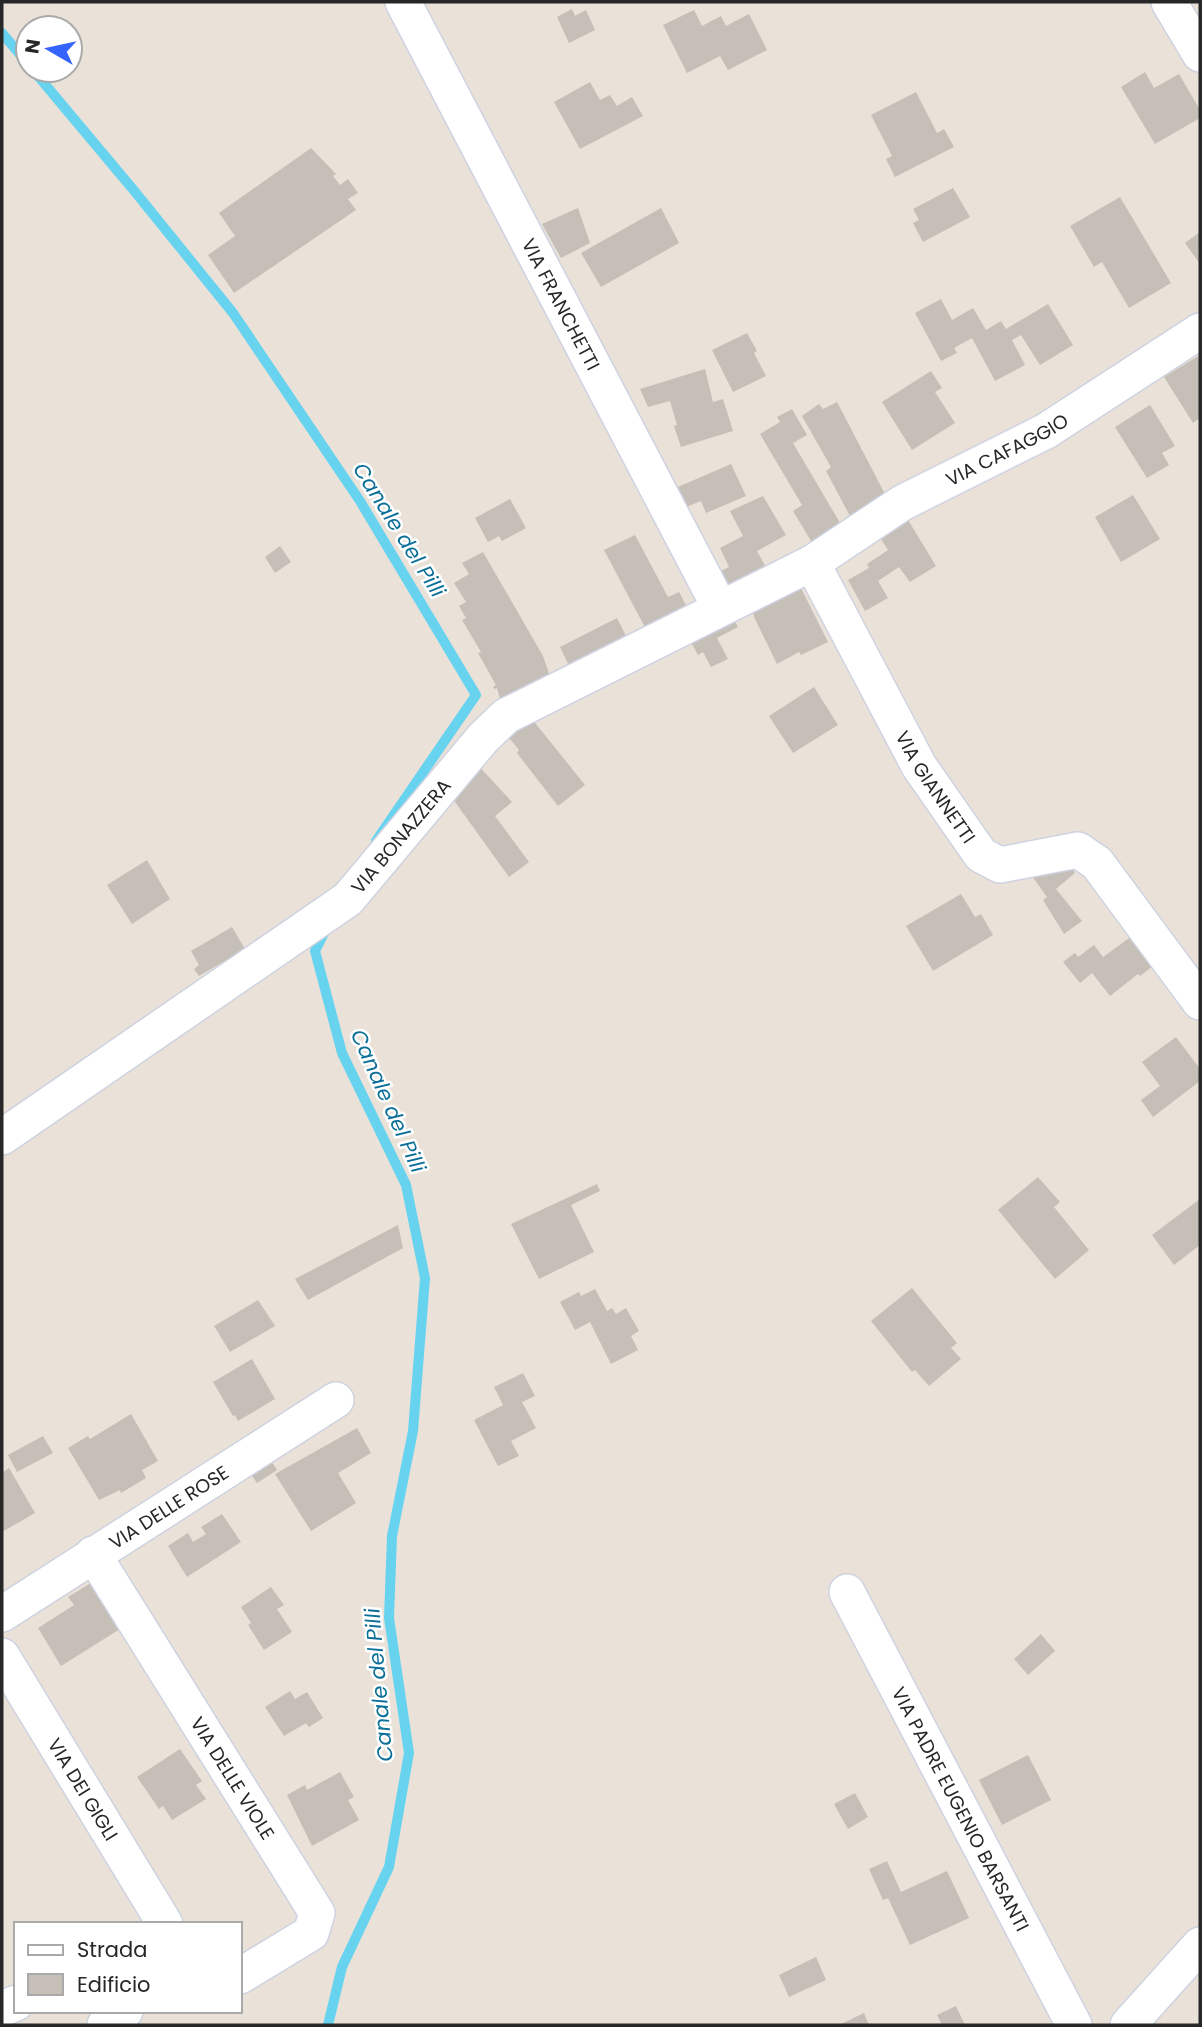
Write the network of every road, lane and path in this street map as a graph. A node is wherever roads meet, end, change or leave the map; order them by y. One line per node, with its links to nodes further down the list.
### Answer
1 (403, 2): 6 (street, VIA FRANCHETTI)
2 (1169, 2): 3 (street)
3 (1200, 54)
4 (1200, 331): 5 (street, VIA CAFAGGIO)
5 (812, 563): 6 (street, VIA BONAZZERA); 7 (street, VIA GIANNETTI)
6 (720, 608): 8 (street, VIA BONAZZERA)
7 (1200, 1002)
8 (2, 1138)
9 (336, 1400): 10 (street, VIA DELLE ROSE)
10 (93, 1554): 12 (street, VIA DELLE ROSE); 16 (street, VIA DELLE VIOLE)
11 (847, 1592): 19 (street, VIA PADRE EUGENIO BARSANTI)
12 (2, 1614)
13 (2, 1656): 14 (street, VIA DEI GIGLI)
14 (163, 1922)
15 (1200, 1945): 20 (street)
16 (242, 1975)
17 (122, 2013): 18 (street)
18 (105, 2025)
19 (1074, 2025)
20 (1128, 2025)

